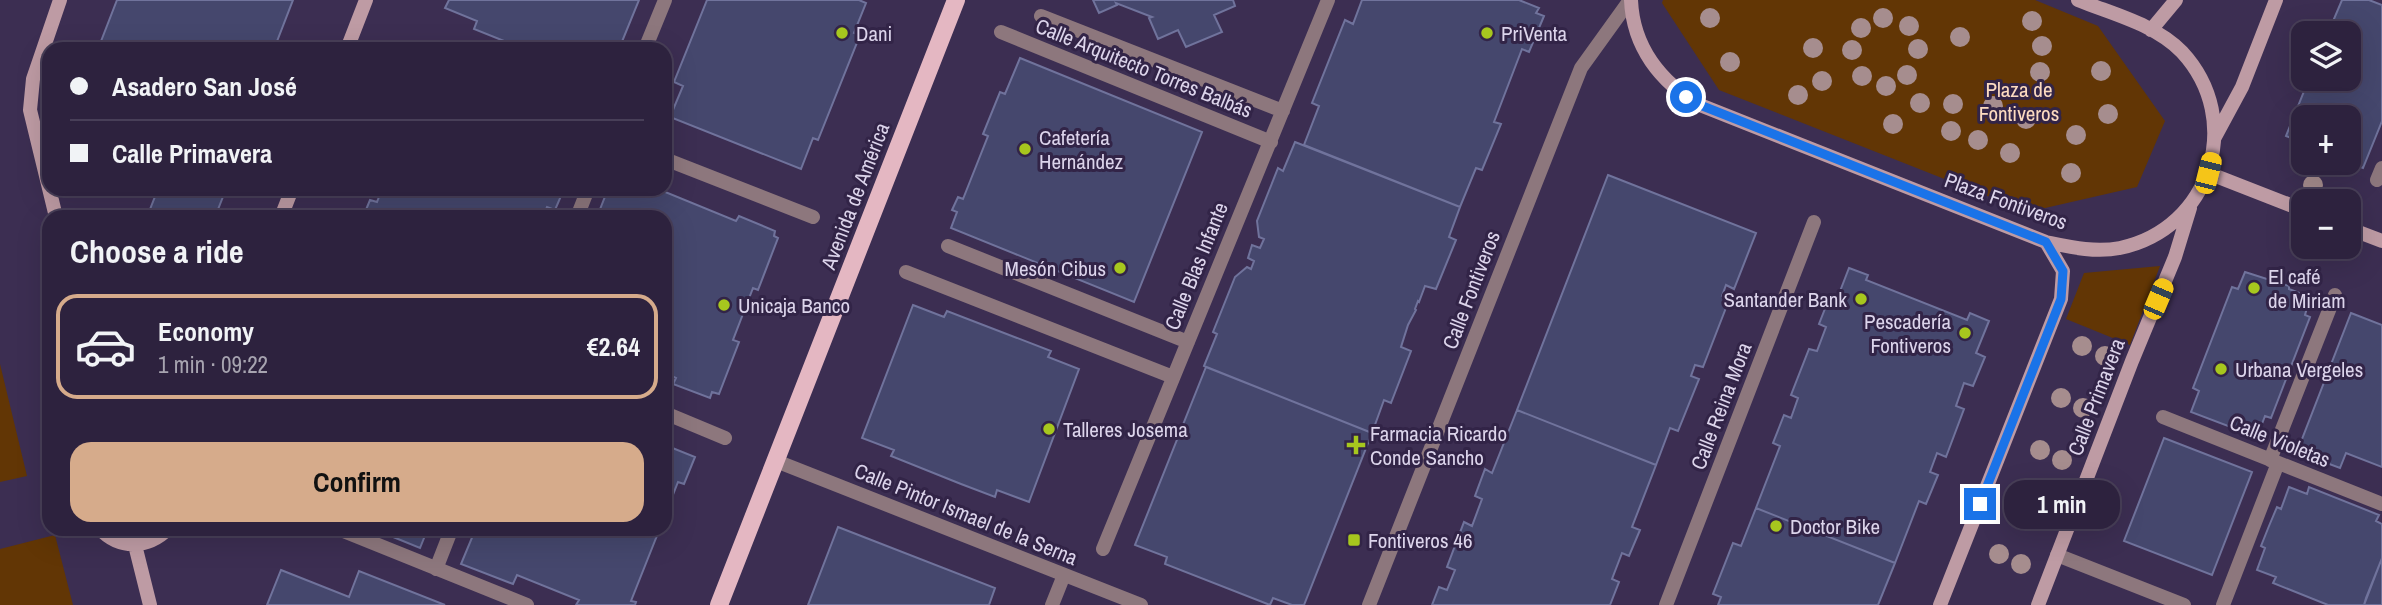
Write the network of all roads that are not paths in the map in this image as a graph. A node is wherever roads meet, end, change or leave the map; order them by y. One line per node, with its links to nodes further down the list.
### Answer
1 (60, 0): 13 (main road)
2 (366, 0): 14 (main road)
3 (665, 0): 15 (street)
4 (956, 0): 38 (main road, Avenida de América)
5 (1328, 0): 17 (street, Calle Blas Infante)
6 (1631, 0): 29 (main road, Plaza Fontiveros); 55 (street, Calle Fontiveros)
7 (2078, 0): 11 (main road, Plaza Fontiveros)
8 (2176, 0): 11 (main road)
9 (2276, 0): 18 (main road)
10 (1041, 16): 17 (street, Calle Arquitecto Torres Balbás)
11 (2151, 30): 18 (main road, Plaza Fontiveros)
12 (1001, 32): 19 (street, Calle Arquitecto Torres Balbás)
13 (46, 42)
14 (350, 42)
15 (648, 42)
16 (42, 53): 20 (main road)
17 (1283, 111): 19 (street, Calle Blas Infante)
18 (2214, 138): 22 (main road, Plaza Fontiveros)
19 (1270, 142): 33 (street, Calle Blas Infante)
20 (42, 159)
21 (672, 162): 25 (street)
22 (2208, 173): 23 (main road, Plaza Fontiveros); 24 (main road)
23 (2191, 204): 29 (main road, Plaza Fontiveros); 47 (main road, Calle Primavera)
24 (2291, 205)
25 (813, 218)
26 (1814, 222): 56 (street, Calle Reina Mora)
27 (2361, 233): 28 (main road)
28 (2382, 241)
29 (2046, 242): 57 (main road)
30 (948, 246): 33 (street)
31 (906, 272): 34 (street)
32 (2335, 295): 39 (street)
33 (1188, 342): 34 (street, Calle Blas Infante)
34 (1173, 377): 46 (street, Calle Blas Infante)
35 (672, 417): 37 (street)
36 (2163, 417): 39 (street, Calle Violetas)
37 (725, 438)
38 (776, 461): 49 (street, Calle Pintor Ismael de la Serna); 52 (main road, Avenida de América)
39 (2274, 462): 40 (street, Calle Violetas); 60 (street)
40 (2382, 504)
41 (106, 536): 45 (main road)
42 (161, 536): 45 (main road)
43 (356, 536): 48 (street)
44 (449, 536): 48 (street)
45 (135, 545): 50 (main road)
46 (1103, 549)
47 (2057, 555): 58 (main road, Calle Primavera); 59 (street)
48 (436, 569): 51 (street)
49 (1064, 575): 53 (street); 54 (street, Calle Pintor Ismael de la Serna)
50 (150, 605)
51 (527, 605)
52 (719, 605)
53 (1052, 605)
54 (1141, 605)
55 (1369, 605)
56 (1667, 605)
57 (1940, 605)
58 (2038, 605)
59 (2184, 605)
60 (2223, 605)

